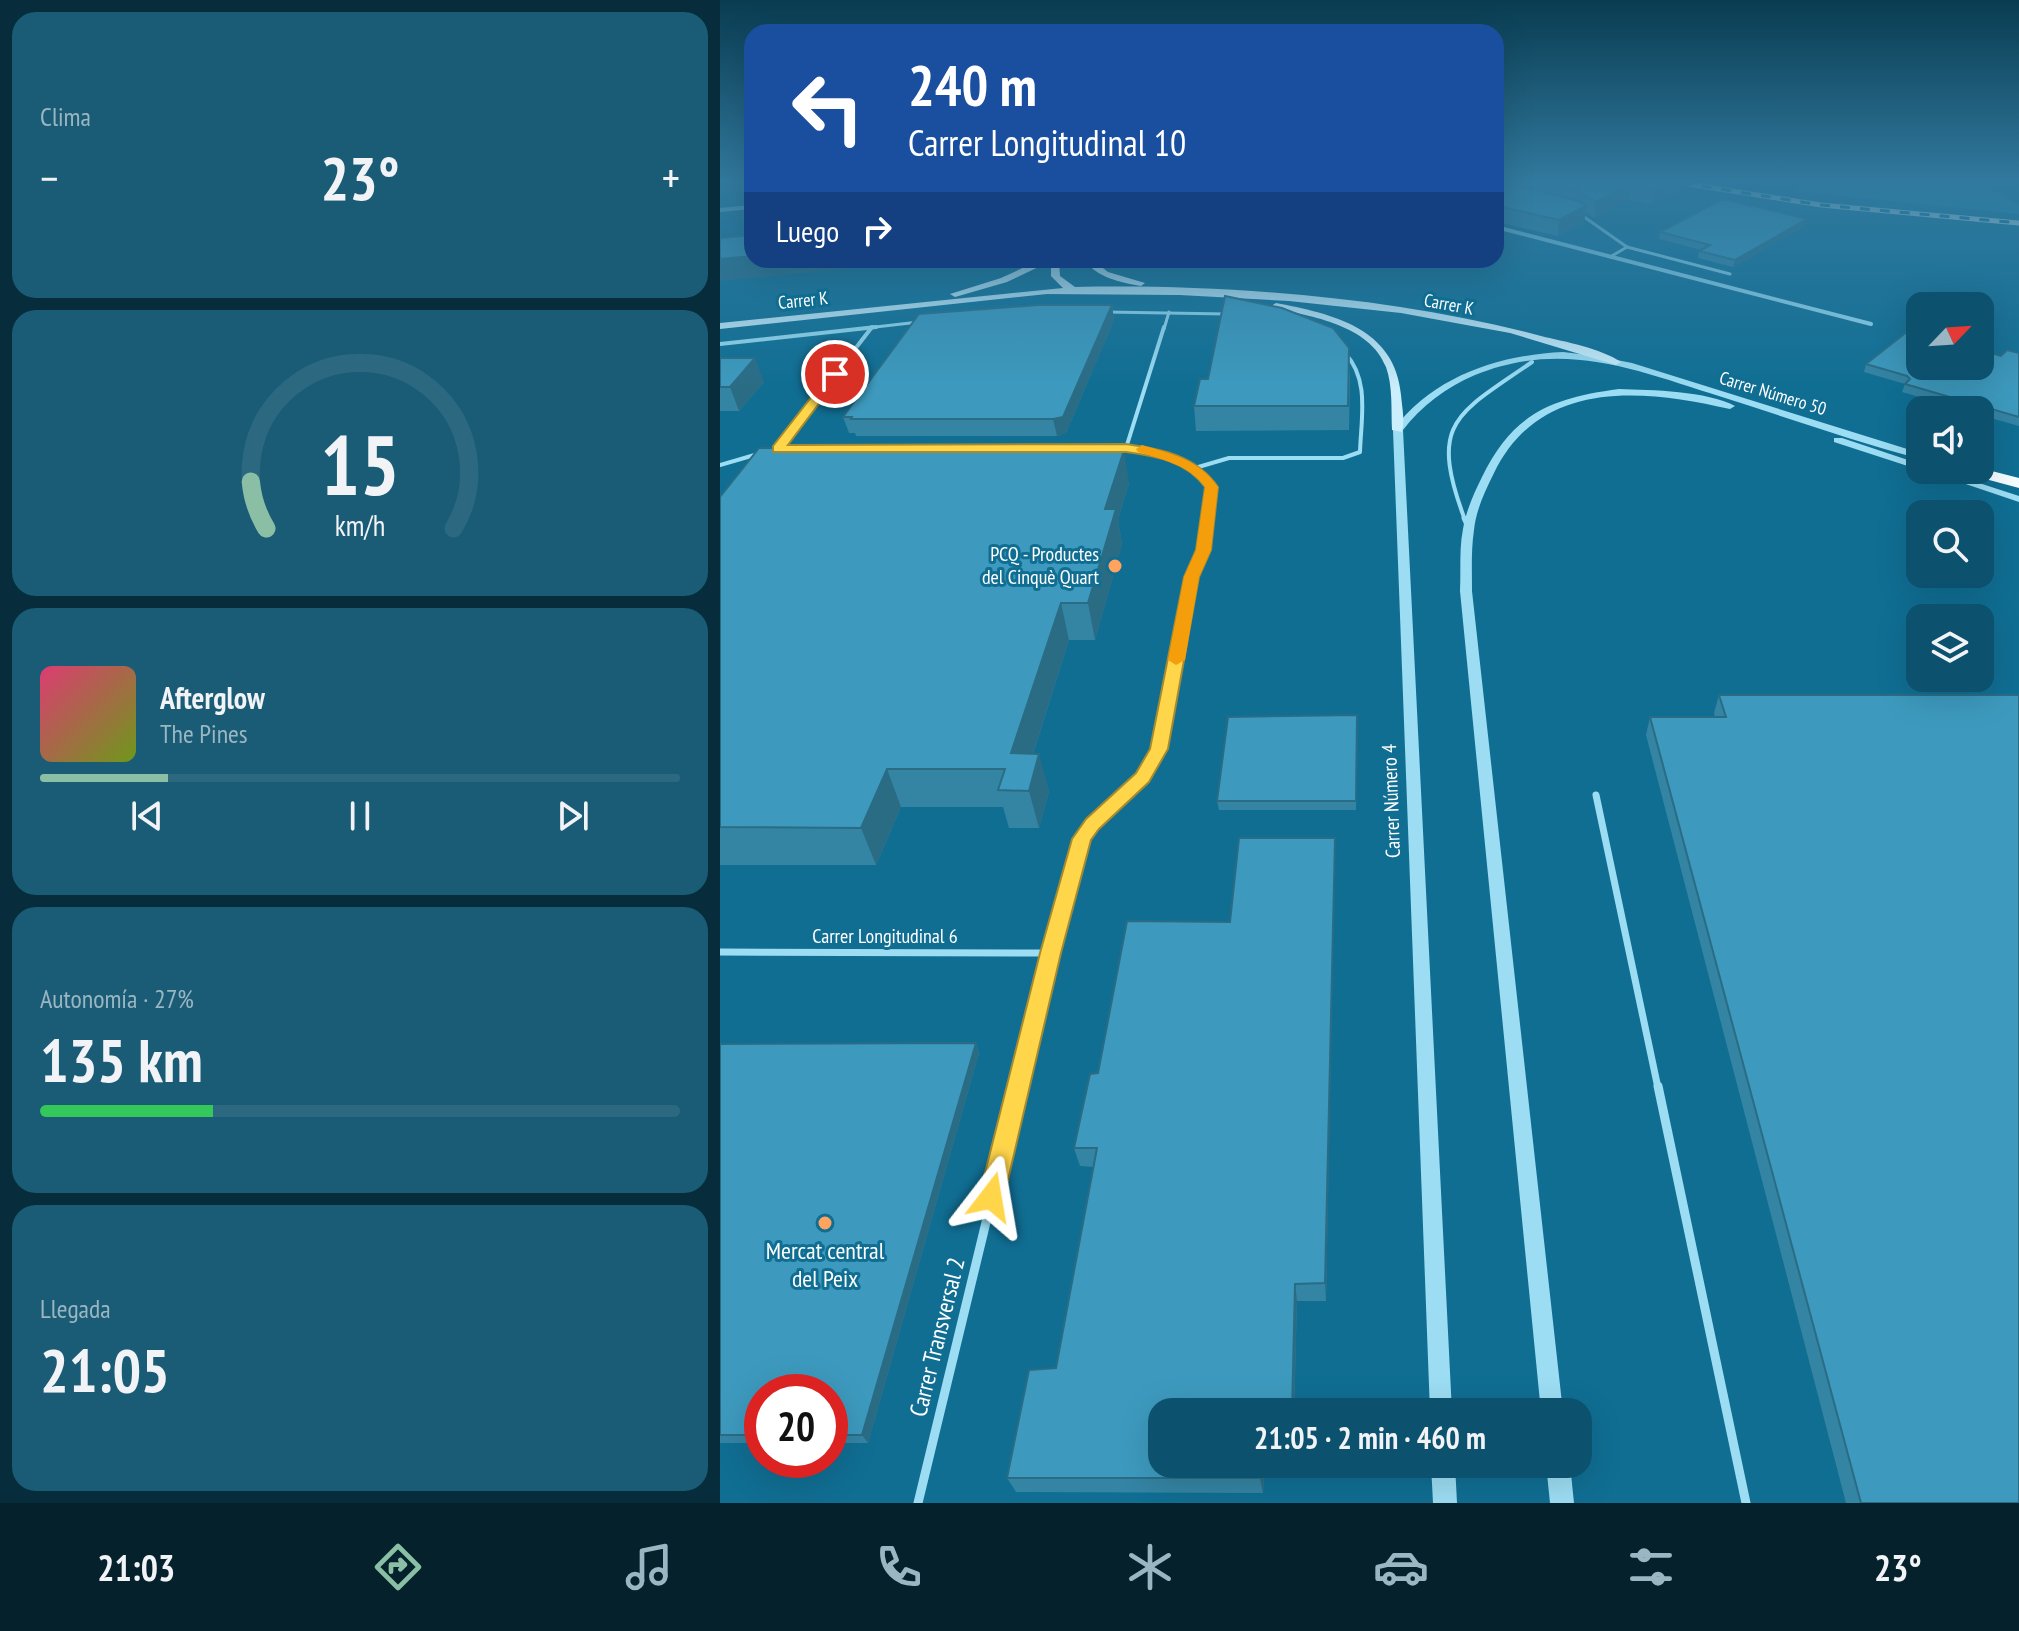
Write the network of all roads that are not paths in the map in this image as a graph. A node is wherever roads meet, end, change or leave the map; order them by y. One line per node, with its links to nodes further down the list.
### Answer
1 (1584, 250): 4 (street)
2 (1622, 250): 4 (lane)
3 (1639, 250): 9 (lane)
4 (1610, 257): 20 (street)
5 (1029, 268): 15 (main road)
6 (1054, 268): 10 (main road)
7 (1088, 268): 10 (main road)
8 (1095, 268): 11 (main road)
9 (1730, 274)
10 (1075, 291): 11 (main road, Carrer K); 12 (main road); 13 (main road, Carrer K); 14 (main road)
11 (1202, 293): 26 (main road, Carrer K)
12 (1106, 297): 14 (main road, Carrer K); 27 (main road, Carrer K)
13 (986, 299): 14 (main road, Carrer K); 15 (main road, Carrer K)
14 (1026, 300)
15 (911, 305): 21 (main road, Carrer K)
16 (1106, 312): 17 (lane)
17 (1169, 312): 18 (lane); 28 (lane)
18 (1231, 314)
19 (927, 321): 22 (lane)
20 (1871, 324)
21 (720, 327)
22 (872, 327): 23 (lane); 29 (lane)
23 (720, 344)
24 (1339, 348): 33 (lane)
25 (1532, 362): 40 (lane)
26 (1616, 362): 27 (street); 30 (street, Carrer Número 50)
27 (1398, 430): 44 (street, Carrer Número 4)
28 (1126, 448): 29 (lane); 33 (lane)
29 (778, 449): 32 (lane)
30 (1906, 452)
31 (1906, 463): 40 (street, Carrer Número 50)
32 (720, 465)
33 (1194, 468): 43 (lane, Carrer Transversal 2)
34 (1994, 476): 36 (highway)
35 (1994, 481): 38 (street)
36 (2019, 483)
37 (1972, 484): 39 (street)
38 (2019, 490)
39 (2019, 499)
40 (1468, 528): 45 (street)
41 (1596, 795): 53 (lane)
42 (720, 952): 43 (lane, Carrer Longitudinal 6)
43 (1050, 953): 49 (lane, Carrer Transversal 2)
44 (1440, 1398)
45 (1551, 1398)
46 (1438, 1478): 50 (lane)
47 (1442, 1478): 51 (street)
48 (1559, 1478): 52 (street)
49 (918, 1503)
50 (1434, 1503)
51 (1445, 1503)
52 (1562, 1503)
53 (1746, 1503)

